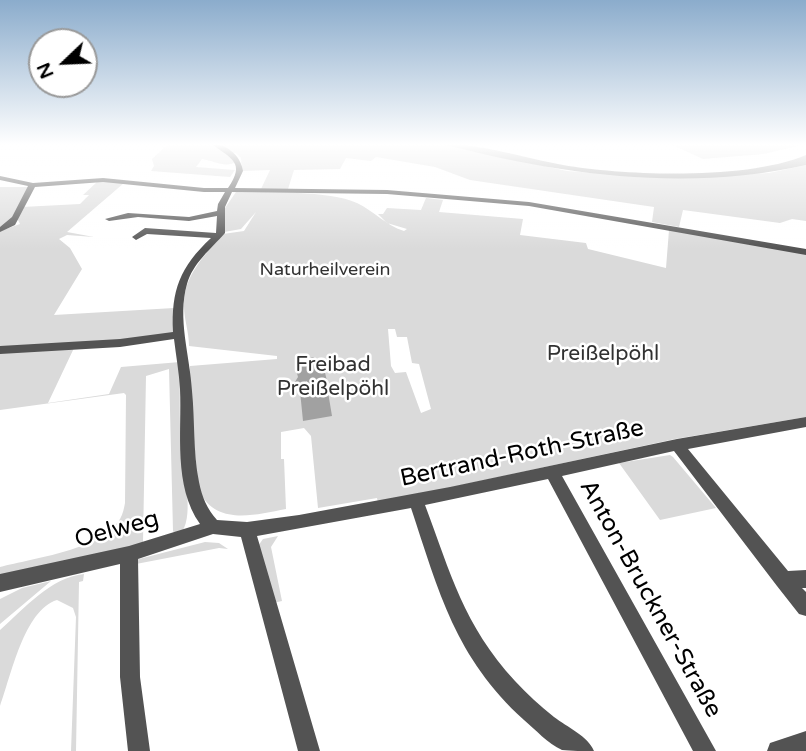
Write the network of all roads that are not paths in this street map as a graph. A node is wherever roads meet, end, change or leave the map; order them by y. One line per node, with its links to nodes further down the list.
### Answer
1 (237, 179): 4 (street)
2 (3, 180): 3 (street)
3 (33, 185): 4 (street); 7 (street)
4 (232, 191): 5 (street); 10 (street)
5 (222, 215): 6 (street); 8 (street)
6 (109, 219)
7 (0, 230)
8 (218, 236): 9 (street); 11 (street)
9 (136, 237)
10 (806, 252)
11 (178, 335): 12 (street); 17 (street)
12 (0, 350)
13 (806, 422): 14 (street, Bertrand-Roth-Straße)
14 (677, 445): 15 (street, Bertrand-Roth-Straße); 21 (street)
15 (551, 471): 16 (street, Bertrand-Roth-Straße); 28 (street, Anton-Bruckner-Straße)
16 (416, 500): 18 (street, Bertrand-Roth-Straße); 27 (street)
17 (214, 527): 18 (street, Oelweg); 19 (street, Oelweg)
18 (247, 530): 26 (street)
19 (129, 554): 22 (street, Oelweg); 25 (street)
20 (806, 579): 21 (street)
21 (783, 580): 23 (street)
22 (0, 583)
23 (806, 607)
24 (806, 742): 29 (street)
25 (139, 751)
26 (309, 751)
27 (583, 751)
28 (705, 751)
29 (778, 751)

